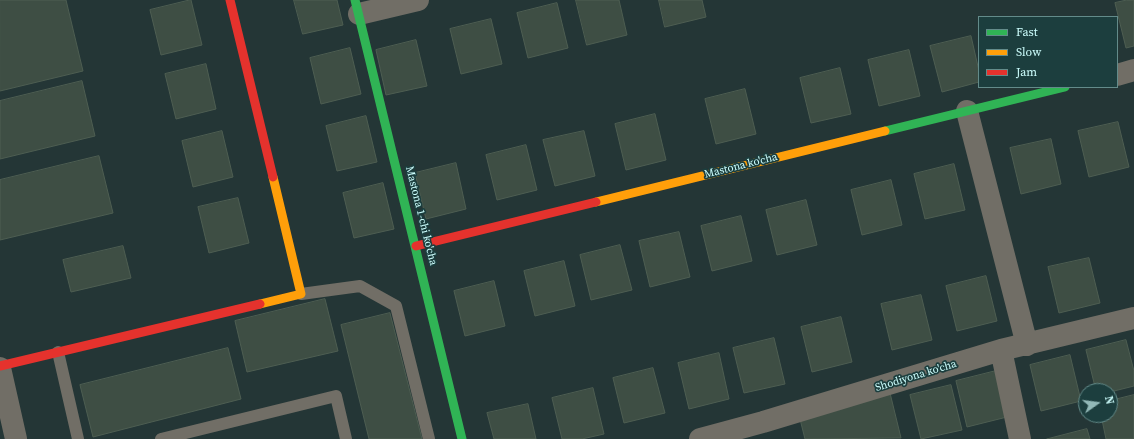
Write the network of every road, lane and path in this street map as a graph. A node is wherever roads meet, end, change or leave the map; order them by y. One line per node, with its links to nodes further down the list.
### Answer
1 (230, 0): 9 (street)
2 (418, 0): 3 (street)
3 (357, 7): 8 (street, Mastona 1-chi ko'cha)
4 (1134, 70): 5 (street)
5 (1118, 74)
6 (1061, 88): 7 (street, Mastona ko'cha)
7 (967, 111): 8 (street, Mastona ko'cha); 11 (street)
8 (416, 246): 21 (street, Mastona 1-chi ko'cha)
9 (302, 294): 13 (street); 20 (lane)
10 (1134, 318): 11 (street, Shodiyona ko'cha)
11 (1028, 345): 12 (street, Shodiyona ko'cha)
12 (1001, 350): 15 (street, Shodiyona ko'cha); 23 (street)
13 (58, 352): 14 (street); 17 (lane)
14 (0, 367): 16 (street)
15 (765, 431): 22 (street, Shodiyona ko'cha)
16 (16, 439)
17 (78, 439)
18 (161, 439): 19 (lane)
19 (346, 439)
20 (429, 439)
21 (462, 439)
22 (700, 439)
23 (1020, 439)

